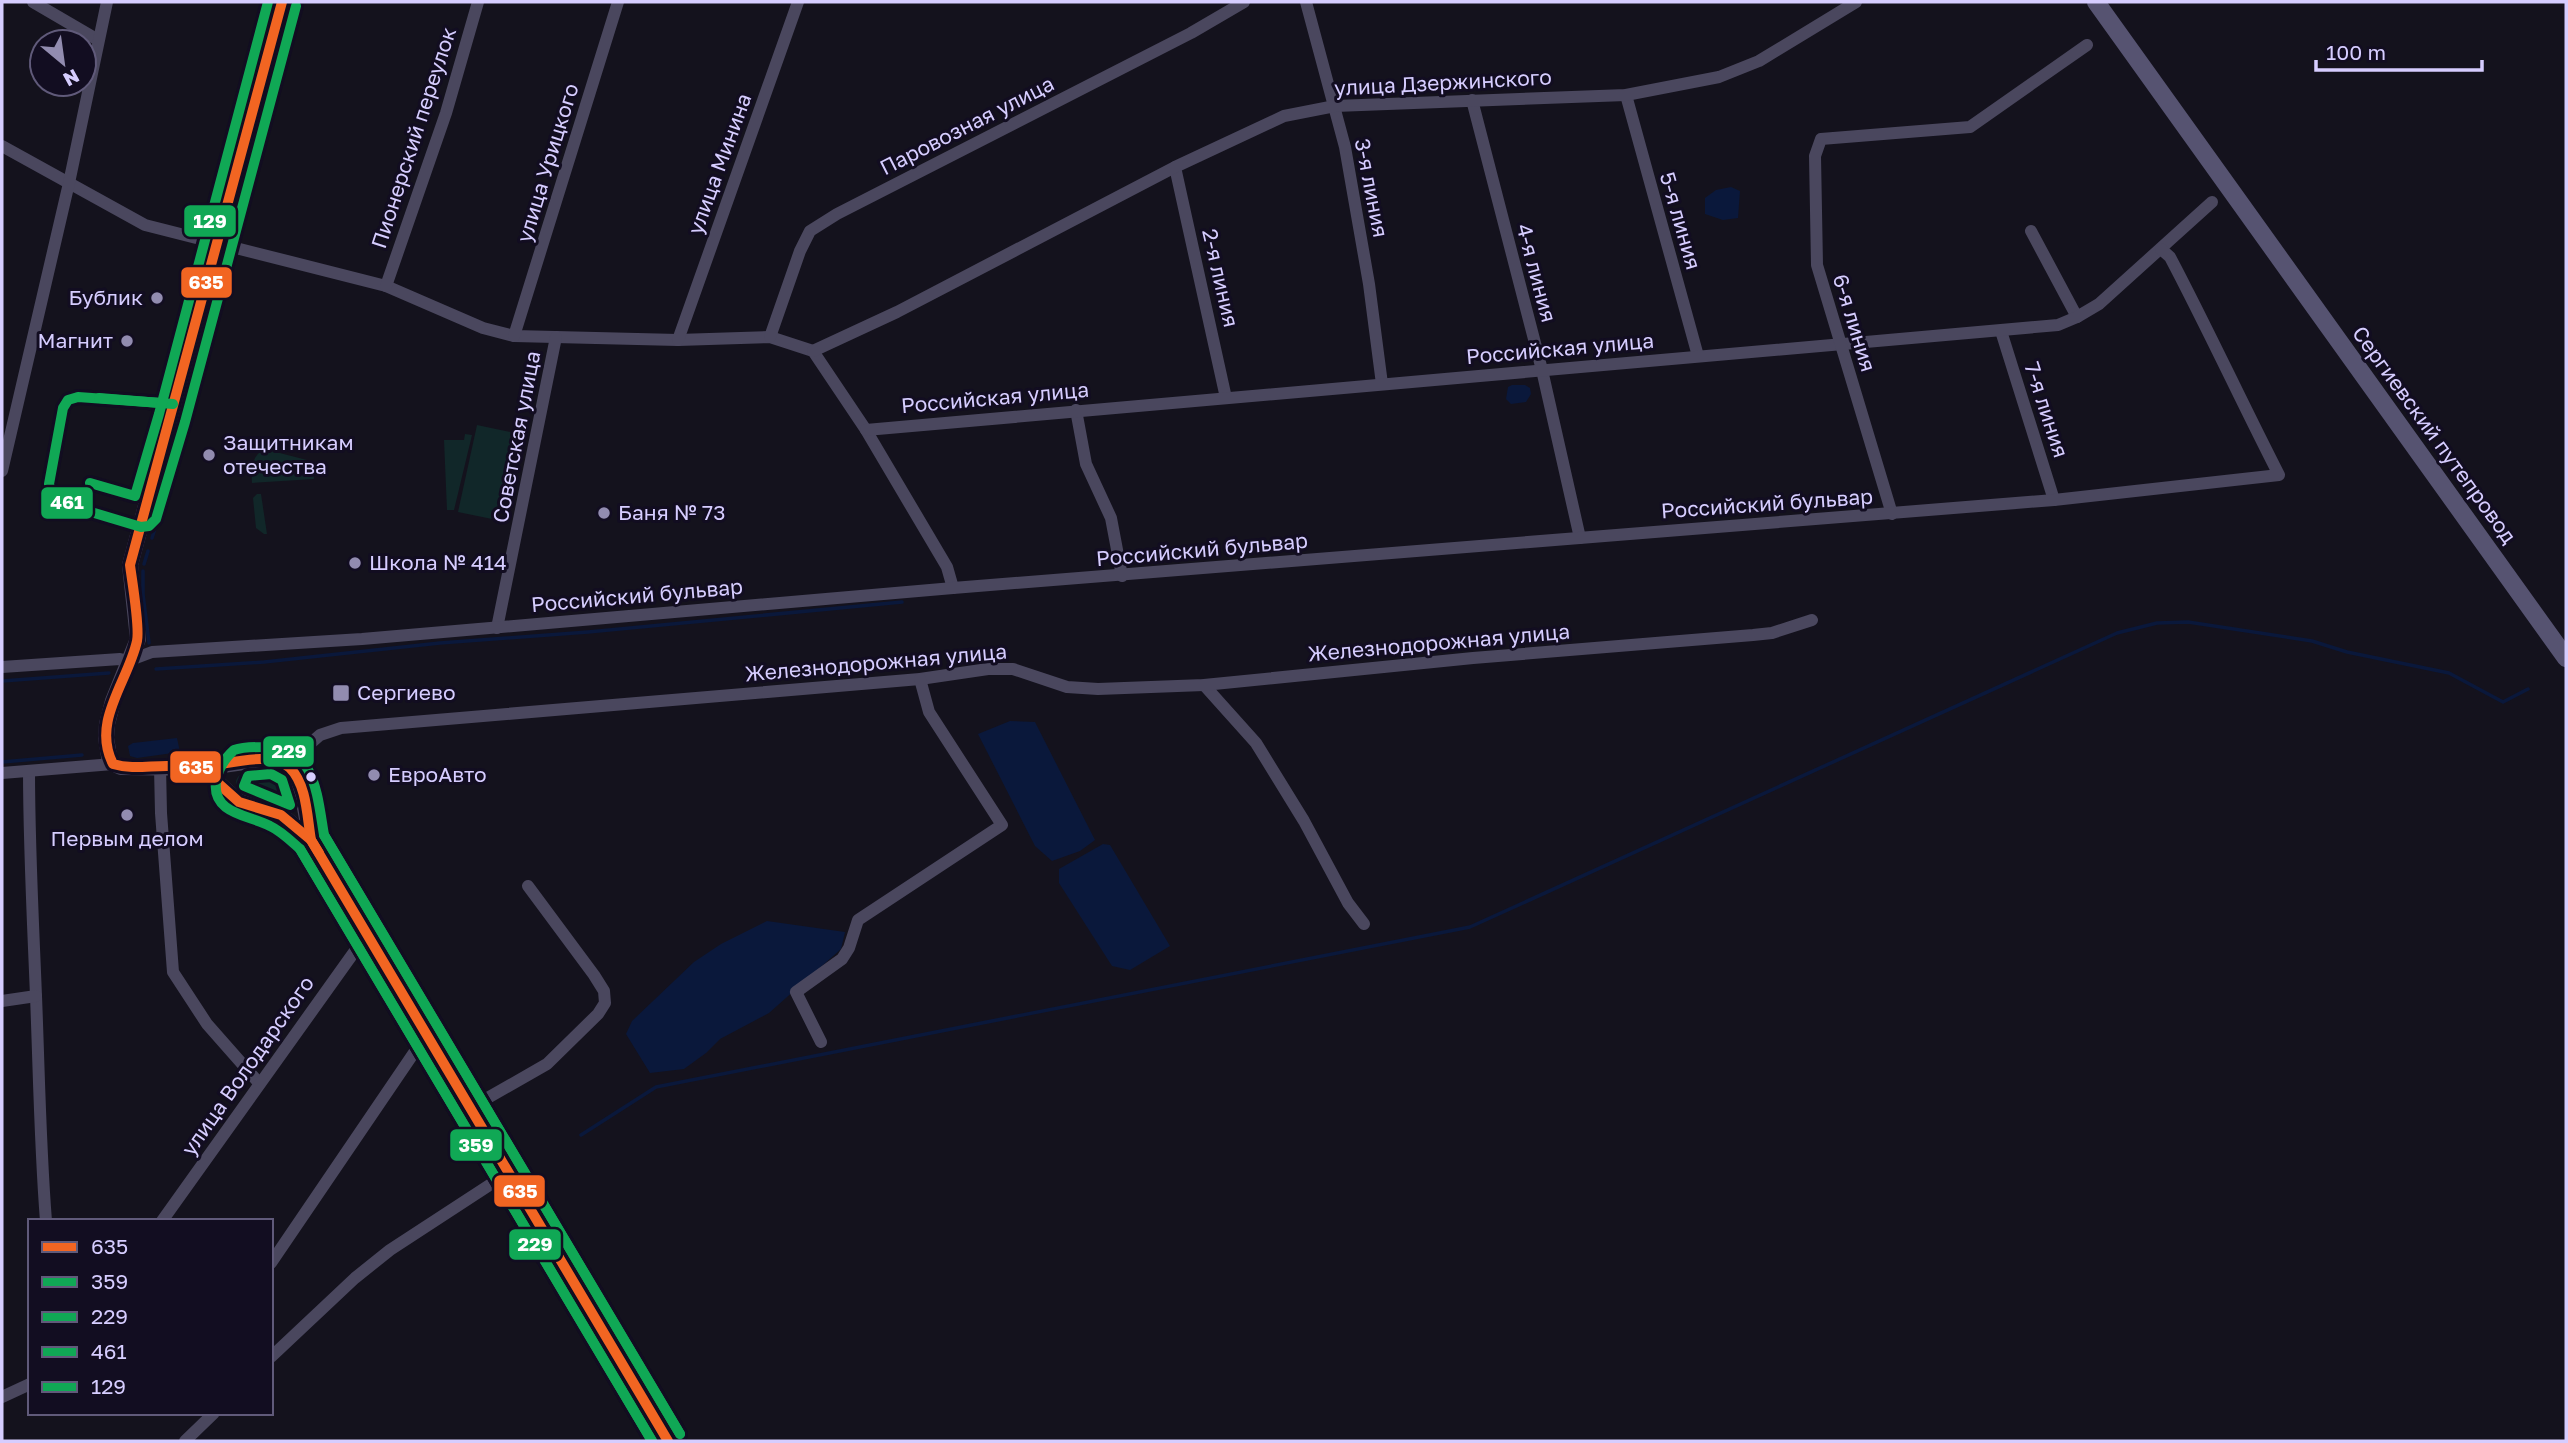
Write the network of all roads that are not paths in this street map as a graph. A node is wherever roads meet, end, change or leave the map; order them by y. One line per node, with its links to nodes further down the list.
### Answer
1 (33, 2): 11 (street)
2 (107, 2): 12 (street)
3 (282, 2): 23 (street)
4 (478, 2): 25 (street, Пионерский переулок)
5 (618, 2): 28 (street, улица Урицкого)
6 (798, 2): 31 (street, улица Минина)
7 (1244, 2): 30 (street, Паровозная улица)
8 (1306, 2): 17 (street, 3-я линия)
9 (1856, 2): 14 (street, улица Дзержинского)
10 (2096, 2): 48 (main road, Сергиевский путепровод)
11 (77, 28)
12 (98, 40)
13 (2087, 45): 32 (street, 6-я линия)
14 (1626, 96): 16 (street, улица Дзержинского); 34 (street, 5-я линия)
15 (86, 98): 20 (street)
16 (1472, 100): 17 (street, улица Дзержинского); 35 (street, 4-я линия)
17 (1335, 106): 19 (street, улица Дзержинского); 36 (street, 3-я линия)
18 (2, 146): 20 (street)
19 (1175, 167): 33 (street, улица Дзержинского); 37 (street, 2-я линия)
20 (69, 183): 23 (street); 40 (street)
21 (2212, 202): 24 (street, Российская улица)
22 (2031, 231): 26 (street)
23 (217, 243): 25 (street); 49 (street)
24 (2161, 249): 26 (street, Российская улица); 41 (street, Российский бульвар)
25 (386, 286): 28 (street)
26 (2077, 317): 27 (street, Российская улица)
27 (2001, 331): 32 (street, Российская улица); 41 (street, 7-я линия)
28 (514, 336): 29 (street)
29 (556, 337): 31 (street); 47 (street, Советская улица)
30 (770, 337): 31 (street); 33 (street)
31 (678, 340)
32 (1839, 343): 34 (street, Российская улица); 42 (street, 6-я линия)
33 (813, 351): 39 (street)
34 (1698, 356): 35 (street, Российская улица)
35 (1542, 370): 36 (street, Российская улица); 43 (street, 4-я линия)
36 (1382, 384): 37 (street, Российская улица)
37 (1226, 398): 38 (street, Российская улица)
38 (1076, 410): 39 (street, Российская улица); 44 (street)
39 (866, 430): 45 (street)
40 (2, 471)
41 (2054, 500): 42 (street, Российский бульвар)
42 (1892, 514): 43 (street, Российский бульвар)
43 (1580, 538): 44 (street, Российский бульвар)
44 (1122, 576): 45 (street, Российский бульвар)
45 (953, 588): 47 (street, Российский бульвар)
46 (1812, 620): 52 (street, Железнодорожная улица)
47 (498, 628): 49 (street, Российский бульвар)
48 (2566, 658)
49 (128, 661): 50 (street, Российский бульвар); 55 (street)
50 (2, 667)
51 (920, 679): 52 (street, Железнодорожная улица); 54 (street, Железнодорожная улица); 70 (street)
52 (1205, 685): 65 (street)
53 (241, 762): 54 (street); 57 (street); 61 (street)
54 (287, 764): 60 (street)
55 (117, 765): 56 (street); 58 (street)
56 (160, 767): 57 (street); 71 (street)
57 (201, 768): 61 (street)
58 (29, 771): 59 (street); 67 (street)
59 (2, 773)
60 (298, 782): 62 (street); 63 (street)
61 (229, 791): 62 (street)
62 (268, 809): 63 (street)
63 (311, 839): 66 (street)
64 (528, 886): 72 (street)
65 (1364, 924)
66 (368, 937): 69 (street); 71 (street, улица Володарского)
67 (36, 996): 68 (street); 74 (street)
68 (2, 1001)
69 (426, 1035): 72 (street); 76 (street)
70 (821, 1042)
71 (259, 1083): 75 (street, улица Володарского)
72 (470, 1108): 73 (street)
73 (508, 1173): 77 (street); 82 (street)
74 (46, 1219)
75 (163, 1219)
76 (273, 1260)
77 (273, 1355)
78 (28, 1385): 79 (street)
79 (2, 1397)
80 (212, 1415): 81 (street)
81 (189, 1440)
82 (668, 1441)

